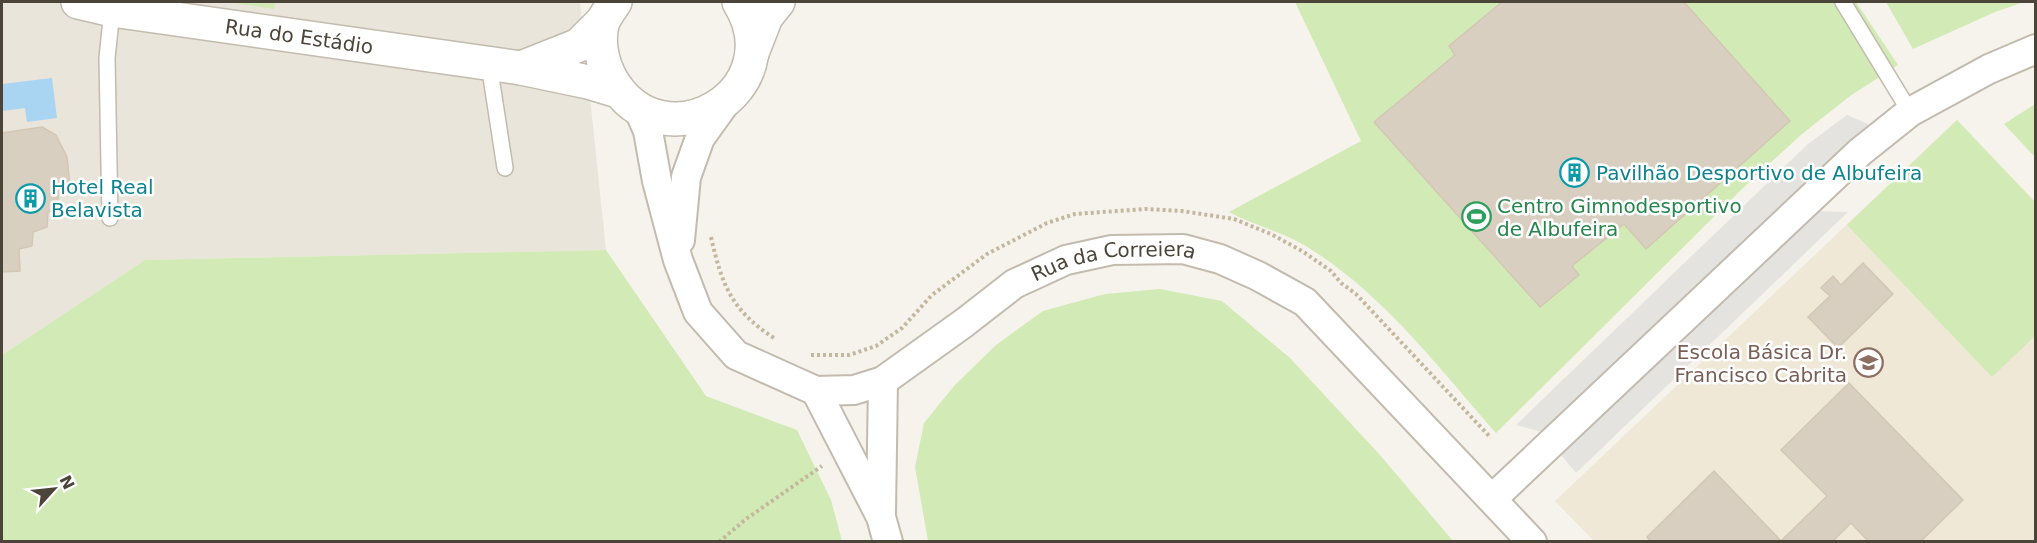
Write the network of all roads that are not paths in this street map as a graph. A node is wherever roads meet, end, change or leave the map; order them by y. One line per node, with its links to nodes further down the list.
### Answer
1 (78, 2): 5 (street, Rua do Estádio)
2 (740, 2): 8 (street, Rua do Estádio)
3 (778, 2): 8 (street)
4 (1843, 2): 12 (lane)
5 (112, 10): 9 (street, Rua do Estádio); 14 (lane)
6 (609, 11): 9 (street, Rua do Estádio); 11 (street, Rua do Estádio)
7 (2036, 49): 12 (street)
8 (751, 55): 10 (street, Rua do Estádio)
9 (505, 66): 11 (street, Rua do Estádio); 13 (lane)
10 (728, 99): 11 (street, Rua do Estádio); 15 (street)
11 (629, 100): 15 (street, Rua da Correiera)
12 (1910, 112): 18 (street)
13 (506, 168)
14 (110, 218)
15 (678, 260): 17 (street, Rua da Correiera)
16 (883, 381): 17 (street, Rua da Correiera); 18 (street, Rua da Correiera); 19 (street)
17 (816, 391): 19 (street)
18 (1493, 498): 20 (street, Rua da Correiera)
19 (884, 529)
20 (1532, 542)

